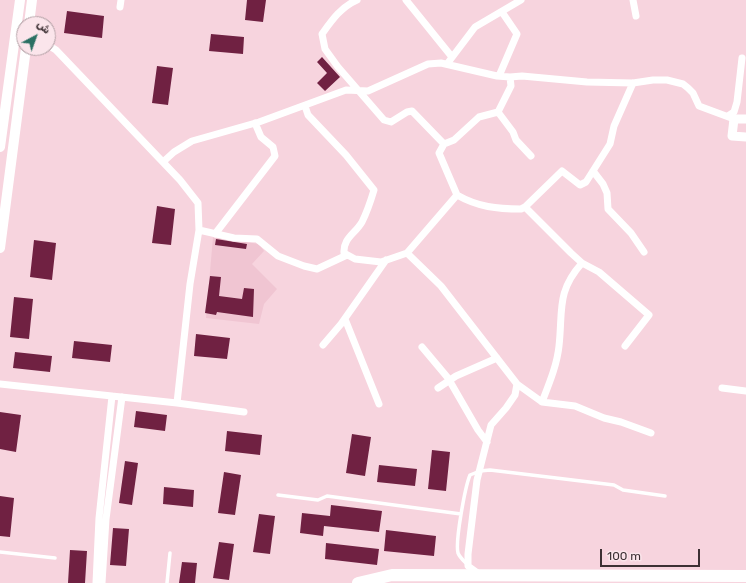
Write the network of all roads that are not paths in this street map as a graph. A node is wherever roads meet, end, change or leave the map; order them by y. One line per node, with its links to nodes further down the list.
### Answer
1 (20, 0): 26 (main road)
2 (32, 0): 8 (main road)
3 (357, 0): 18 (street)
4 (406, 0): 12 (street)
5 (521, 0): 7 (street)
6 (633, 0): 9 (street)
7 (502, 12): 12 (street); 15 (street)
8 (31, 16)
9 (636, 16)
10 (56, 50): 28 (street)
11 (25, 56): 34 (main road)
12 (452, 57): 14 (street)
13 (742, 58): 21 (street)
14 (447, 64): 15 (street); 18 (street)
15 (499, 76): 16 (street)
16 (510, 77): 17 (street); 20 (street)
17 (634, 83): 21 (street); 29 (street)
18 (360, 91): 19 (street); 25 (street)
19 (305, 106): 23 (street); 37 (street)
20 (498, 112): 25 (street); 27 (street)
21 (731, 117): 22 (street); 24 (street)
22 (746, 119)
23 (255, 123): 28 (street); 33 (street)
24 (746, 136)
25 (444, 144): 30 (street)
26 (0, 147)
27 (531, 156)
28 (163, 162): 32 (street)
29 (593, 171): 31 (street); 35 (street)
30 (457, 195): 31 (street); 36 (street)
31 (525, 207): 39 (street)
32 (199, 230): 33 (street); 54 (street)
33 (215, 234): 37 (street)
34 (0, 248)
35 (644, 252)
36 (406, 253): 38 (street); 44 (street)
37 (347, 255): 38 (street)
38 (386, 260): 40 (street)
39 (582, 263): 42 (street); 53 (street)
40 (345, 319): 41 (street); 55 (street)
41 (323, 345)
42 (625, 346)
43 (422, 347): 45 (street)
44 (497, 358): 45 (street); 47 (street)
45 (450, 381): 48 (street); 58 (street)
46 (0, 384): 51 (street)
47 (517, 384): 53 (street); 58 (street)
48 (438, 388)
49 (722, 388): 50 (street)
50 (746, 391)
51 (112, 396): 52 (street); 69 (street)
52 (122, 397): 54 (street); 70 (street)
53 (542, 402): 57 (street)
54 (177, 403): 56 (street)
55 (379, 404)
56 (244, 412)
57 (651, 434)
58 (487, 442): 59 (street)
59 (480, 471): 61 (lane); 62 (lane); 66 (street)
60 (278, 495): 62 (lane)
61 (665, 496)
62 (461, 514): 66 (lane)
63 (0, 552): 65 (lane)
64 (170, 553): 71 (lane)
65 (55, 558)
66 (468, 566): 67 (street)
67 (481, 575): 68 (main road); 72 (main road)
68 (746, 576)
69 (96, 583)
70 (102, 583)
71 (167, 583)
72 (358, 583)

